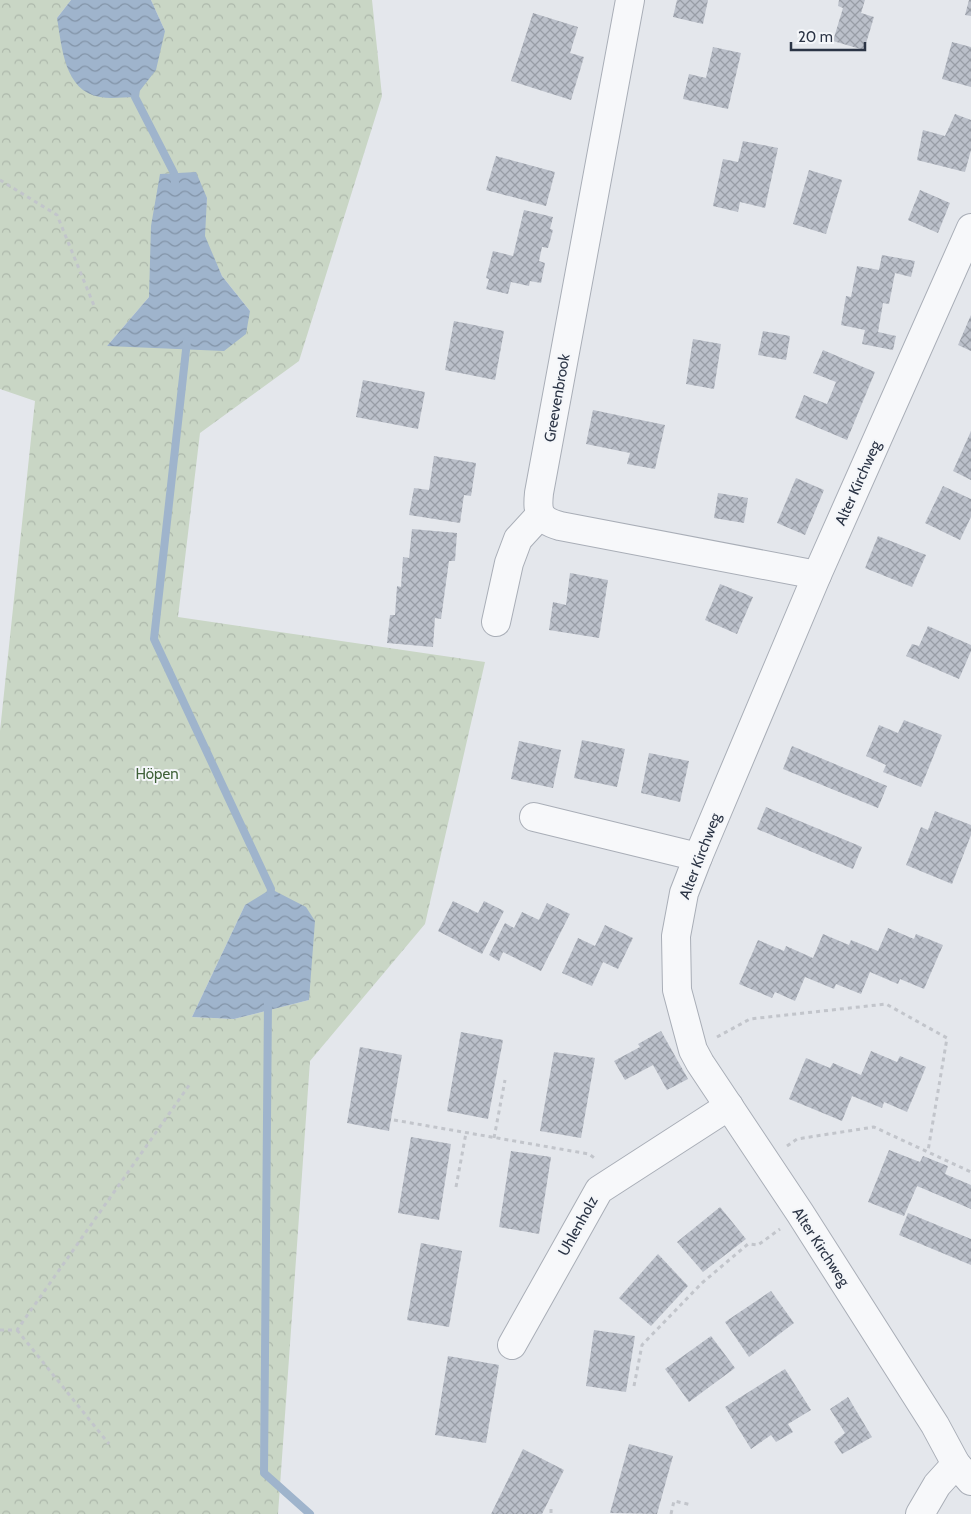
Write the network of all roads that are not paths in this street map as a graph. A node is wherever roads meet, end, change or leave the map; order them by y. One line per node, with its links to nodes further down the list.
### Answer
1 (630, 0): 3 (street, Greevenbrook)
2 (971, 228): 4 (street, Alter Kirchweg)
3 (540, 515): 4 (street); 5 (street)
4 (817, 575): 7 (street, Alter Kirchweg)
5 (496, 622)
6 (534, 817): 7 (street)
7 (698, 857): 8 (street, Alter Kirchweg)
8 (728, 1106): 9 (street, Uhlenholz); 10 (street, Alter Kirchweg)
9 (512, 1345)
10 (963, 1472): 11 (street)
11 (920, 1514)

